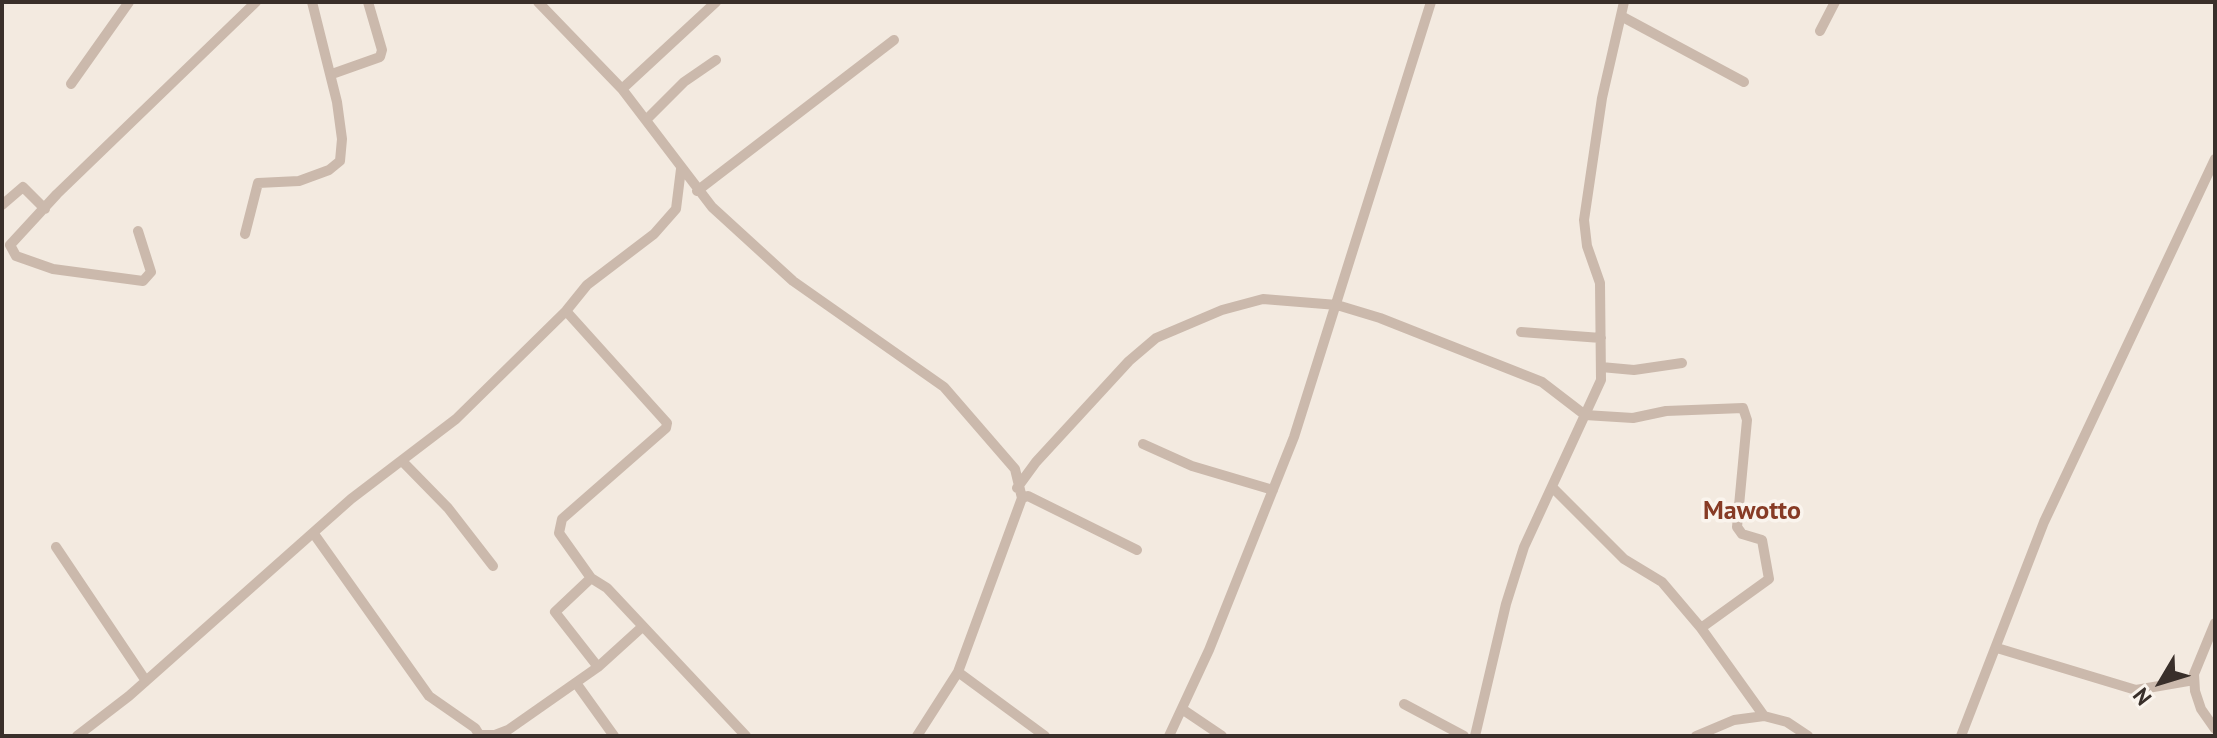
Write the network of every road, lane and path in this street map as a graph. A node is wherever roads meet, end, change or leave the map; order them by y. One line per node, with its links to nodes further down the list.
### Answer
1 (129, 2): 16 (street)
2 (256, 2): 23 (street)
3 (312, 2): 14 (street)
4 (368, 2): 14 (street)
5 (538, 2): 17 (street)
6 (716, 2): 17 (street)
7 (1431, 2): 26 (street)
8 (1624, 2): 10 (street)
9 (1835, 2): 11 (street)
10 (1621, 16): 15 (street); 29 (street)
11 (1820, 31)
12 (894, 40): 21 (street)
13 (716, 60): 18 (street)
14 (332, 74): 25 (street)
15 (1744, 82)
16 (71, 84)
17 (622, 89): 18 (street)
18 (647, 119): 20 (street)
19 (2215, 159): 46 (street)
20 (681, 169): 21 (street); 27 (street)
21 (697, 191): 37 (street)
22 (2, 205): 23 (street)
23 (45, 209): 24 (street)
24 (138, 231)
25 (245, 234)
26 (1337, 305): 32 (street); 36 (street); 37 (street)
27 (566, 311): 34 (street); 42 (street)
28 (1521, 332): 29 (street)
29 (1601, 338): 31 (street)
30 (1682, 363): 31 (street)
31 (1601, 367): 32 (street)
32 (1585, 415): 35 (street); 45 (street)
33 (1143, 444): 36 (street)
34 (403, 462): 38 (street); 41 (street)
35 (1552, 487): 45 (street); 65 (street)
36 (1273, 490): 53 (street)
37 (1020, 493): 40 (street); 48 (street)
38 (314, 534): 50 (street); 56 (street)
39 (56, 547): 50 (street)
40 (1137, 550)
41 (493, 566)
42 (591, 578): 44 (street); 47 (street)
43 (2215, 623): 49 (street)
44 (641, 628): 47 (street); 59 (street)
45 (1701, 628): 54 (street)
46 (1997, 648): 49 (street); 68 (street)
47 (598, 667): 51 (street)
48 (958, 672): 60 (street); 61 (street)
49 (2194, 680): 55 (street)
50 (146, 681): 57 (street)
51 (576, 683): 56 (street); 58 (street)
52 (1404, 704): 64 (street)
53 (1182, 709): 62 (street); 63 (street)
54 (1764, 716): 66 (street); 67 (street)
55 (2215, 729)
56 (480, 735)
57 (77, 736)
58 (614, 736)
59 (746, 736)
60 (917, 736)
61 (1045, 736)
62 (1169, 736)
63 (1222, 736)
64 (1464, 736)
65 (1475, 736)
66 (1696, 736)
67 (1808, 736)
68 (1961, 736)

